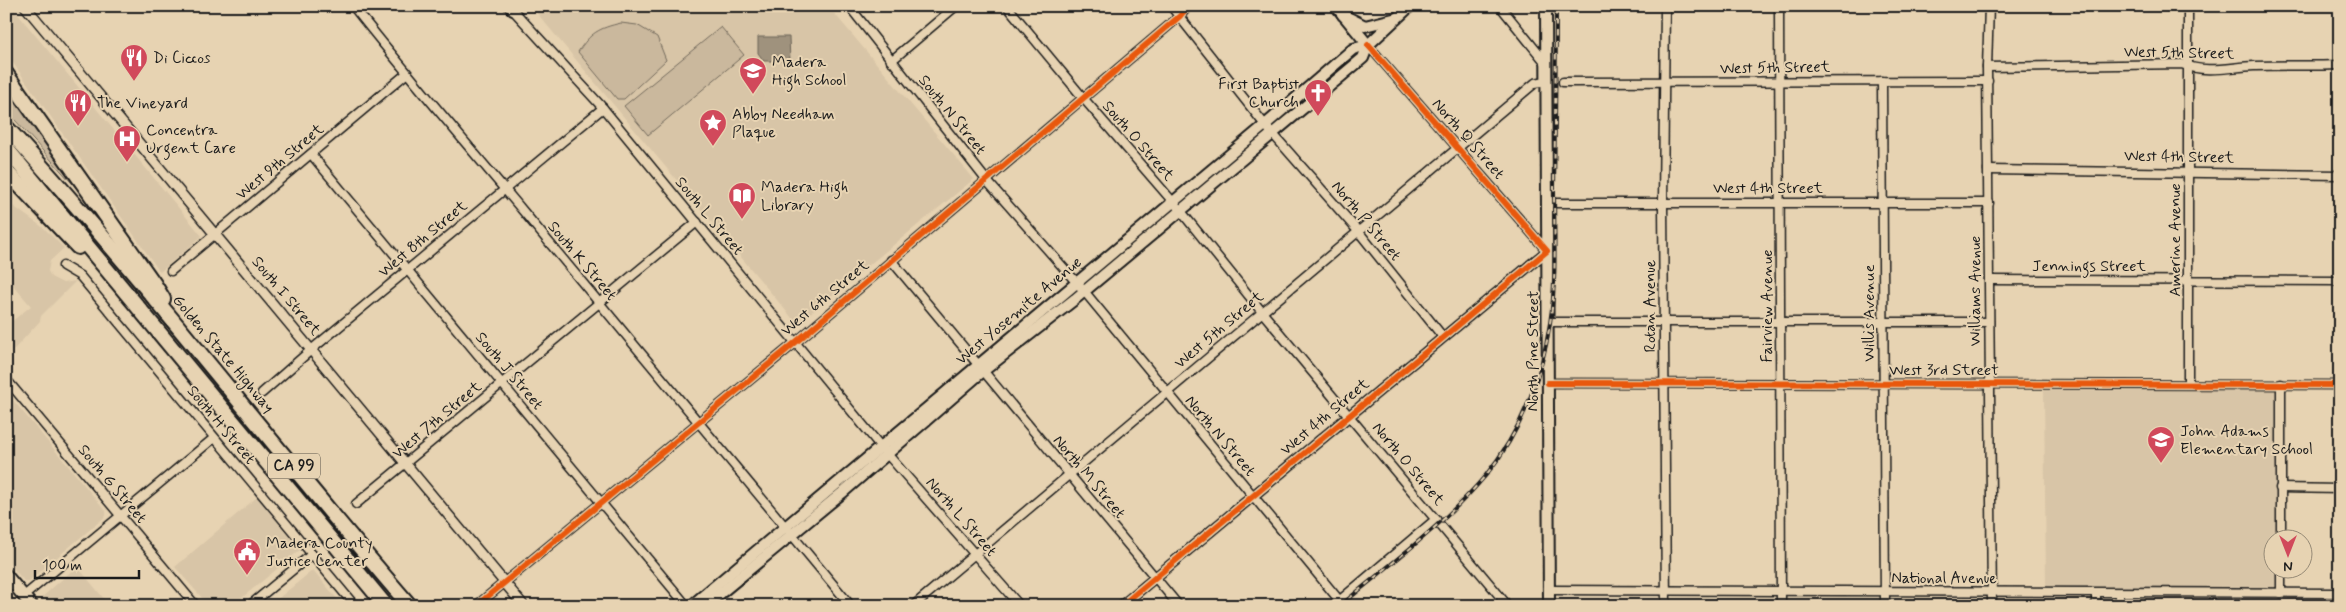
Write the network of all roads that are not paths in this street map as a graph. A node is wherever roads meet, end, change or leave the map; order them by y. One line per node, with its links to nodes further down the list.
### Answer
1 (25, 6): 57 (street, South I Street)
2 (353, 6): 27 (street, South K Street)
3 (849, 6): 21 (street, South N Street)
4 (956, 6): 21 (street)
5 (1007, 6): 34 (street, South O Street)
6 (1171, 6): 18 (street, North P Street)
7 (1188, 6): 18 (street, West 6th Street)
8 (1336, 6): 17 (main road)
9 (1410, 6): 19 (main road, West Yosemite Avenue)
10 (1500, 6): 22 (street)
11 (1546, 6): 22 (main road, North Pine Street)
12 (1665, 6): 33 (street, Rotan Avenue)
13 (1779, 6): 29 (street, Fairview Avenue)
14 (1989, 6): 24 (street, Williams Avenue)
15 (2188, 6): 25 (street, Amerine Avenue)
16 (512, 7): 35 (street, South L Street)
17 (1343, 15): 19 (main road); 20 (main road)
18 (1180, 16): 34 (street, West 6th Street); 36 (street, North P Street)
19 (1400, 16): 20 (main road, West Yosemite Avenue)
20 (1368, 45): 36 (main road, West Yosemite Avenue); 38 (main road, West Yosemite Avenue); 39 (street, North Q Street)
21 (891, 61): 46 (street, South N Street)
22 (1546, 63): 28 (main road, North Pine Street)
23 (2340, 65): 25 (street, West 5th Street)
24 (1988, 67): 25 (street, West 5th Street); 31 (street, Williams Avenue)
25 (2189, 67): 44 (street, Amerine Avenue)
26 (6, 74): 75 (highway)
27 (406, 74): 41 (street, West 9th Street); 47 (street, South K Street)
28 (1546, 81): 39 (street, West 5th Street); 49 (main road, North Pine Street)
29 (1779, 81): 30 (street, West 5th Street); 33 (street, West 5th Street); 51 (street, Fairview Avenue)
30 (1882, 81): 31 (street, West 5th Street); 52 (street, Willis Avenue)
31 (1988, 81): 42 (street, Williams Avenue)
32 (1563, 82): 33 (street, West 5th Street)
33 (1665, 83): 50 (street, Rotan Avenue)
34 (1084, 99): 46 (street, West 6th Street); 48 (street, South O Street)
35 (603, 108): 47 (street, West 8th Street); 55 (street, South L Street)
36 (1265, 125): 38 (street, North P Street); 48 (main road, West Yosemite Avenue)
37 (6, 127): 75 (highway, Golden State Highway / CA 99)
38 (1273, 133): 54 (main road, West Yosemite Avenue); 56 (street, North P Street)
39 (1458, 147): 56 (street, West 5th Street); 58 (street, North Q Street)
40 (6, 148): 76 (highway, Golden State Highway / CA 99)
41 (311, 154): 57 (street, West 9th Street); 61 (street, South J Street)
42 (1988, 170): 44 (street, West 4th Street); 53 (street, Williams Avenue)
43 (6, 171): 76 (highway)
44 (2188, 172): 45 (street, West 4th Street); 64 (street, Amerine Avenue)
45 (2340, 175)
46 (987, 181): 59 (street, West 6th Street); 66 (street, South N Street)
47 (505, 190): 61 (street, West 8th Street); 68 (street, South K Street)
48 (1172, 202): 54 (street, North O Street); 66 (main road, West Yosemite Avenue)
49 (1547, 202): 50 (street, West 4th Street); 58 (main road, North Pine Street)
50 (1663, 202): 51 (street, West 4th Street); 71 (street, Rotan Avenue)
51 (1780, 202): 52 (street, West 4th Street); 72 (street, Fairview Avenue)
52 (1882, 202): 53 (street, West 4th Street); 73 (street, Willis Avenue)
53 (1989, 202): 63 (street, Williams Avenue)
54 (1180, 210): 67 (main road, West Yosemite Avenue); 69 (street, North O Street)
55 (696, 222): 68 (street, West 7th Street); 78 (street, South L Street)
56 (1358, 231): 69 (street, West 5th Street); 77 (street, North P Street)
57 (214, 234): 62 (street, West 9th Street); 79 (street, South I Street)
58 (1547, 251): 70 (main road, North Pine Street); 77 (street, West 4th Street)
59 (891, 260): 78 (street, West 6th Street); 80 (street, North M Street)
60 (63, 266): 95 (street, South H Street)
61 (408, 270): 79 (street, West 8th Street); 82 (street, South J Street)
62 (171, 271)
63 (1989, 280): 64 (street, Jennings Street); 74 (street, Williams Avenue)
64 (2188, 280): 65 (street, Jennings Street); 88 (street, Amerine Avenue)
65 (2340, 281)
66 (1076, 284): 67 (street, North N Street); 80 (main road, West Yosemite Avenue)
67 (1084, 291): 80 (main road, West Yosemite Avenue); 91 (street, North N Street)
68 (598, 302): 82 (street, West 7th Street); 94 (street, South K Street)
69 (1262, 312): 91 (street, West 5th Street); 93 (street, North O Street)
70 (1548, 322): 71 (street); 83 (main road, North Pine Street)
71 (1664, 322): 72 (street); 84 (street, Rotan Avenue)
72 (1780, 322): 73 (street); 85 (street, Fairview Avenue)
73 (1883, 322): 74 (street); 86 (street, Willis Avenue)
74 (1989, 322): 87 (street, Williams Avenue)
75 (178, 326): 130 (highway, Golden State Highway / CA 99)
76 (162, 333): 129 (highway, Golden State Highway / CA 99)
77 (1442, 337): 93 (street, West 4th Street)
78 (796, 342): 94 (street, West 6th Street); 96 (street, South L Street)
79 (311, 350): 92 (street, West 8th Street); 97 (street, South I Street)
80 (981, 368): 96 (main road, West Yosemite Avenue); 98 (street, North M Street)
81 (6, 379): 104 (street, South G Street)
82 (502, 384): 97 (street, West 7th Street); 102 (street, South J Street)
83 (1548, 384): 84 (street, West 3rd Street); 114 (main road, North Pine Street)
84 (1664, 384): 85 (street, West 3rd Street); 115 (street, Rotan Avenue)
85 (1781, 384): 86 (street, West 3rd Street); 116 (street, Fairview Avenue)
86 (1883, 384): 87 (street, West 3rd Street); 117 (street, Willis Avenue)
87 (1990, 384): 88 (street, West 3rd Street); 118 (street, Williams Avenue)
88 (2188, 384): 89 (street, West 3rd Street)
89 (2282, 384): 90 (street, West 3rd Street); 99 (street)
90 (2340, 384)
91 (1166, 392): 98 (street, West 5th Street); 101 (street, North N Street)
92 (262, 393)
93 (1349, 415): 101 (street, West 4th Street); 105 (street, North O Street)
94 (697, 423): 102 (street, West 6th Street); 107 (street, South K Street)
95 (214, 438): 104 (street); 108 (street, South H Street)
96 (884, 450): 107 (main road, West Yosemite Avenue); 109 (street, North L Street)
97 (406, 464): 103 (street, West 7th Street); 113 (street, South I Street)
98 (1069, 474): 109 (street, West 5th Street); 111 (street, North M Street)
99 (2280, 488): 100 (street); 106 (street)
100 (2340, 489)
101 (1252, 496): 111 (street, West 4th Street); 124 (street, North N Street)
102 (601, 502): 113 (street, West 6th Street); 133 (street, South J Street)
103 (356, 504)
104 (120, 515): 123 (street); 126 (street, South G Street)
105 (1436, 519): 124 (street); 140 (street, North O Street)
106 (2281, 530)
107 (787, 531): 133 (main road, West Yosemite Avenue); 134 (main road, West Yosemite Avenue); 135 (street, South K Street)
108 (312, 554): 127 (street); 128 (street, South H Street)
109 (975, 554): 136 (street, West 5th Street); 137 (street, North L Street)
110 (6, 575): 123 (main road)
111 (1155, 577): 138 (street, West 4th Street); 139 (street, North M Street)
112 (2281, 580): 120 (street)
113 (504, 582): 131 (street, West 6th Street); 132 (street, South I Street)
114 (1549, 590): 115 (street, National Avenue); 141 (main road, North Pine Street)
115 (1666, 591): 116 (street, National Avenue); 142 (street, Rotan Avenue)
116 (1782, 591): 117 (street, National Avenue); 143 (street, Fairview Avenue)
117 (1886, 592): 118 (street, National Avenue); 144 (street, Willis Avenue)
118 (1991, 592): 119 (street, National Avenue); 145 (street, Williams Avenue)
119 (2096, 593): 122 (street, National Avenue); 146 (street)
120 (2281, 593): 121 (street, National Avenue); 122 (street, National Avenue)
121 (2340, 593)
122 (2119, 594): 147 (street)
123 (24, 596): 125 (main road)
124 (1339, 604)
125 (32, 606)
126 (196, 606)
127 (249, 606)
128 (355, 606)
129 (386, 606)
130 (410, 606)
131 (476, 606)
132 (524, 606)
133 (689, 606)
134 (705, 606)
135 (851, 606)
136 (912, 606)
137 (1020, 606)
138 (1120, 606)
139 (1179, 606)
140 (1508, 606)
141 (1549, 606)
142 (1666, 606)
143 (1782, 606)
144 (1886, 606)
145 (1992, 606)
146 (2096, 606)
147 (2119, 606)

